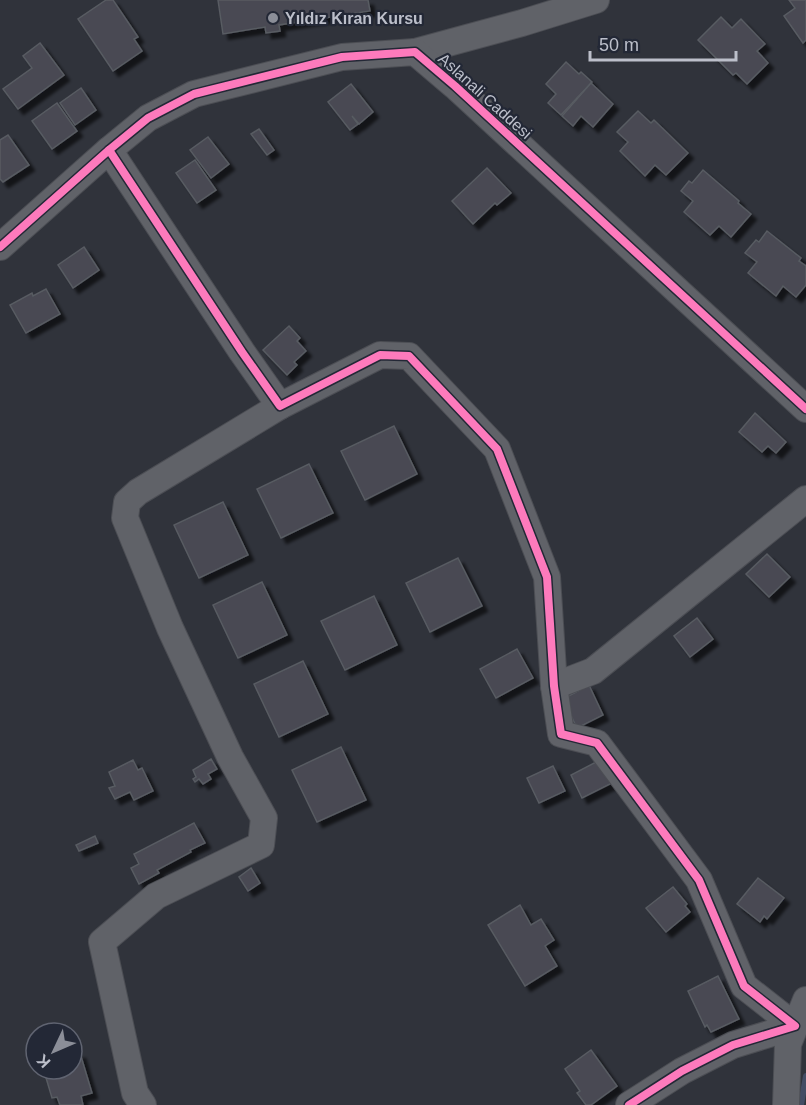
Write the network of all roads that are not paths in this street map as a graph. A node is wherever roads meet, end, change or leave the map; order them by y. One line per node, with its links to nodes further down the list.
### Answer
1 (579, 2): 2 (street)
2 (415, 52): 3 (street, Aslanali Caddesi); 6 (street, Aslanali Caddesi)
3 (109, 150): 4 (street, Aslanali Caddesi); 5 (street)
4 (0, 247)
5 (280, 406): 8 (street); 11 (street)
6 (806, 409)
7 (806, 499): 8 (street)
8 (554, 686): 10 (street)
9 (806, 1000): 10 (street)
10 (795, 1026): 12 (street); 13 (street)
11 (143, 1105)
12 (629, 1105)
13 (786, 1105)

